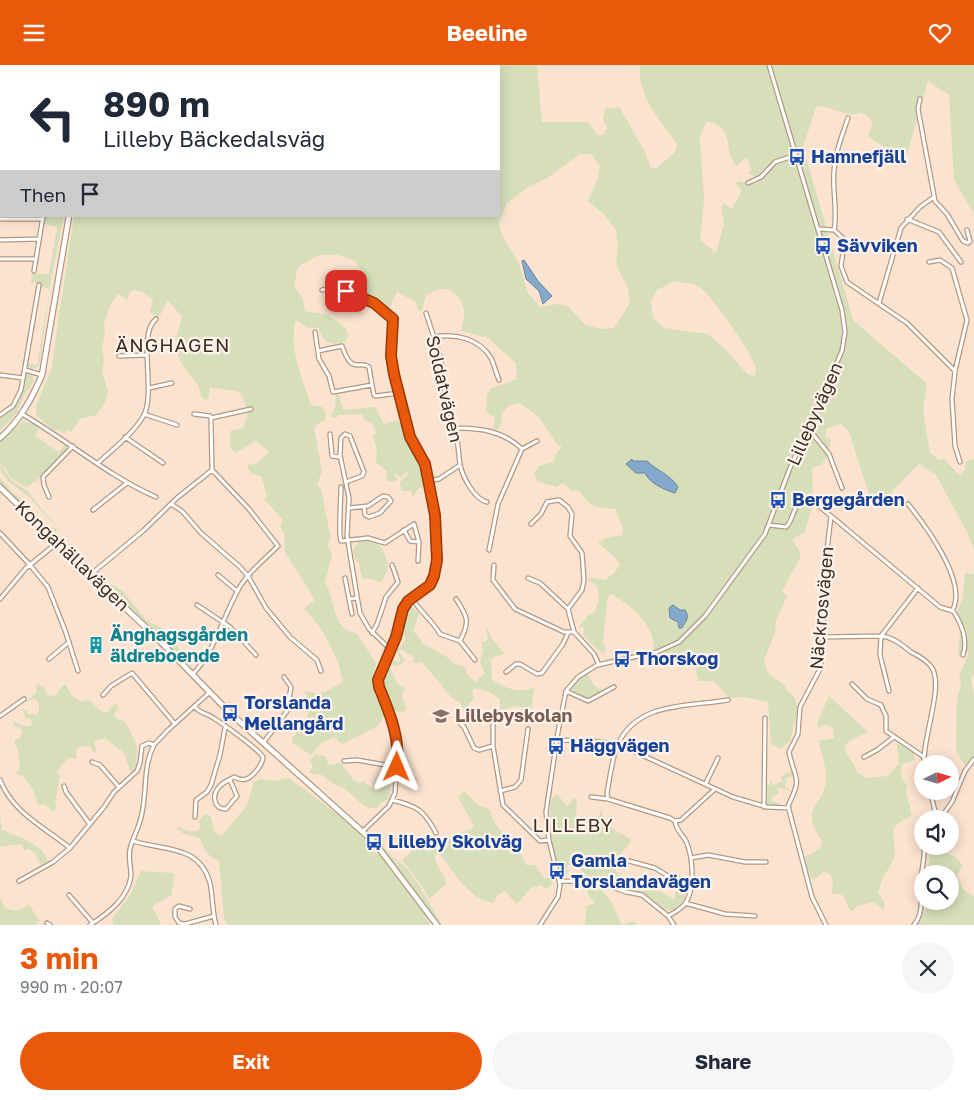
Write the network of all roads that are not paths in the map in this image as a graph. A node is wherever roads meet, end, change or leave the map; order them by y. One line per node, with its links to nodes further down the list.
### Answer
1 (770, 65): 4 (street, Lillebyvägen)
2 (920, 99): 6 (street)
3 (848, 118): 12 (street)
4 (796, 155): 5 (street); 11 (street, Lillebyvägen)
5 (748, 183)
6 (934, 197): 10 (street); 13 (street)
7 (43, 217): 9 (street); 14 (street)
8 (69, 217): 34 (street)
9 (0, 219)
10 (907, 219): 18 (street); 23 (street)
11 (819, 229): 12 (street); 49 (street, Lillebyvägen)
12 (834, 230): 23 (street)
13 (967, 230)
14 (39, 239): 15 (street); 17 (street)
15 (0, 240)
16 (0, 259): 17 (street)
17 (36, 259): 20 (street)
18 (961, 262)
19 (929, 263): 32 (street)
20 (34, 271)
21 (39, 285): 31 (street)
22 (322, 290): 40 (street)
23 (879, 303): 32 (street)
24 (426, 313): 27 (street, Soldatvägen)
25 (156, 319): 29 (street)
26 (315, 332): 28 (street)
27 (434, 337): 36 (street); 48 (street, Soldatvägen)
28 (318, 351): 38 (street); 38 (street)
29 (147, 355): 30 (street); 39 (street)
30 (119, 357)
31 (25, 370): 34 (street); 35 (street)
32 (955, 371): 57 (street)
33 (0, 375): 35 (street)
34 (42, 375): 42 (street)
35 (23, 378): 45 (street)
36 (499, 380)
37 (172, 383): 39 (street)
38 (372, 385): 40 (street)
39 (149, 388): 43 (street)
40 (398, 393): 62 (street)
41 (251, 409): 46 (street)
42 (22, 414): 51 (street); 54 (street)
43 (144, 414): 47 (street); 52 (street)
44 (194, 414): 46 (street)
45 (0, 415)
46 (211, 418): 61 (street)
47 (177, 425)
48 (456, 428): 55 (street); 60 (street, Soldatvägen)
49 (808, 428): 67 (street); 78 (street, Lillebyvägen)
50 (330, 434): 56 (street)
51 (0, 437)
52 (126, 437): 58 (street); 59 (street)
53 (537, 441): 55 (street)
54 (73, 445): 58 (street); 68 (street)
55 (522, 449): 84 (street)
56 (340, 457): 63 (street); 63 (street)
57 (960, 462)
58 (98, 463): 64 (street)
59 (163, 463)
60 (460, 465): 62 (street, Soldatvägen); 70 (street, Soldatvägen)
61 (212, 470): 71 (street); 91 (street)
62 (428, 481): 98 (street)
63 (346, 482): 74 (street)
64 (127, 483): 69 (street); 75 (street)
65 (0, 487): 83 (street, Kongahällavägen)
66 (341, 487): 81 (street)
67 (842, 488)
68 (50, 497)
69 (156, 497)
70 (487, 502)
71 (170, 504): 89 (street); 91 (street)
72 (908, 504): 104 (street)
73 (364, 507): 73 (street); 74 (street)
74 (349, 508): 81 (street)
75 (94, 509)
76 (832, 516): 78 (street); 94 (street); 111 (street, Näckrosvägen)
77 (531, 524): 103 (street)
78 (769, 525): 119 (street, Lillebyvägen)
79 (404, 530): 81 (street); 82 (street); 82 (street)
80 (0, 533): 86 (street)
81 (348, 541): 97 (street)
82 (419, 541): 85 (street)
83 (57, 543): 86 (street); 89 (street, Kongahällavägen)
84 (490, 550)
85 (418, 561)
86 (30, 565): 96 (street); 113 (street)
87 (392, 565): 108 (street)
88 (494, 565): 109 (street)
89 (90, 575): 123 (street, Kongahällavägen)
90 (218, 575): 95 (street)
91 (248, 576): 95 (street); 121 (street)
92 (345, 578): 100 (street)
93 (528, 578): 103 (street)
94 (918, 588): 104 (street); 110 (street)
95 (237, 591): 106 (street)
96 (2, 593): 99 (street)
97 (357, 598): 100 (street); 108 (street)
98 (412, 598): 112 (street); 114 (street)
99 (0, 599)
100 (349, 599): 105 (street)
101 (456, 599): 112 (street)
102 (197, 605): 106 (street)
103 (568, 609): 107 (street)
104 (952, 611): 116 (street)
105 (352, 614)
106 (223, 623): 115 (street); 123 (street)
107 (574, 632): 109 (street); 119 (street)
108 (372, 633): 114 (street)
109 (568, 633): 122 (street)
110 (881, 636): 111 (street); 128 (street); 148 (street)
111 (823, 637): 166 (street, Näckrosvägen)
112 (460, 641): 118 (street)
113 (69, 642): 117 (street); 120 (street)
114 (391, 650): 154 (street)
115 (256, 655)
116 (963, 655)
117 (50, 659)
118 (475, 659)
119 (599, 665): 127 (street, Lillebyvägen)
120 (78, 671)
121 (321, 671)
122 (506, 672)
123 (193, 675): 129 (street, Kongahällavägen)
124 (284, 677): 143 (street)
125 (852, 684): 141 (street)
126 (614, 687): 127 (street)
127 (566, 691): 142 (street)
128 (889, 691)
129 (210, 692): 133 (street); 143 (street, Kongahällavägen)
130 (103, 695): 138 (street)
131 (24, 699): 134 (street)
132 (728, 699): 144 (street)
133 (195, 707): 138 (street); 139 (street)
134 (1, 713)
135 (493, 713): 146 (street)
136 (765, 718): 165 (street)
137 (460, 723): 146 (street)
138 (175, 724): 145 (street)
139 (225, 728): 156 (street); 168 (street)
140 (528, 729): 161 (street)
141 (894, 737): 147 (street); 149 (street)
142 (557, 740): 144 (street); 173 (street)
143 (263, 743): 171 (street, Kongahällavägen)
144 (618, 744): 157 (street); 163 (street)
145 (154, 745): 159 (street); 174 (street)
146 (493, 746): 161 (street)
147 (921, 755)
148 (924, 755)
149 (864, 757)
150 (718, 758): 157 (street)
151 (974, 759): 167 (street)
152 (344, 761): 154 (street)
153 (92, 762): 159 (street)
154 (397, 767): 164 (street)
155 (0, 780): 175 (street)
156 (230, 780): 156 (street)
157 (706, 783): 160 (street)
158 (64, 786): 170 (street)
159 (119, 787): 170 (street)
160 (715, 789): 165 (street); 169 (street)
161 (500, 791): 173 (street)
162 (591, 797): 163 (street)
163 (608, 799): 169 (street)
164 (392, 800): 171 (street); 172 (street)
165 (764, 807): 166 (street)
166 (788, 808): 194 (street)
167 (946, 810)
168 (195, 817)
169 (676, 821): 177 (street)
170 (90, 823): 175 (street)
171 (362, 832): 191 (street, Kongahällavägen)
172 (436, 833)
173 (549, 840): 181 (street)
174 (133, 841): 186 (street); 189 (street)
175 (70, 848): 180 (street)
176 (925, 855): 195 (street)
177 (692, 858): 179 (street); 182 (street)
178 (629, 861): 182 (street)
179 (766, 863)
180 (19, 881)
181 (560, 881): 187 (street); 192 (street)
182 (691, 881): 184 (street)
183 (69, 895): 189 (street)
184 (685, 903): 187 (street); 188 (street)
185 (190, 909): 186 (street)
186 (214, 916): 190 (street)
187 (668, 916): 193 (street)
188 (754, 916)
189 (91, 924)
190 (216, 925)
191 (437, 925)
192 (540, 925)
193 (674, 925)
194 (826, 925)
195 (914, 925)

